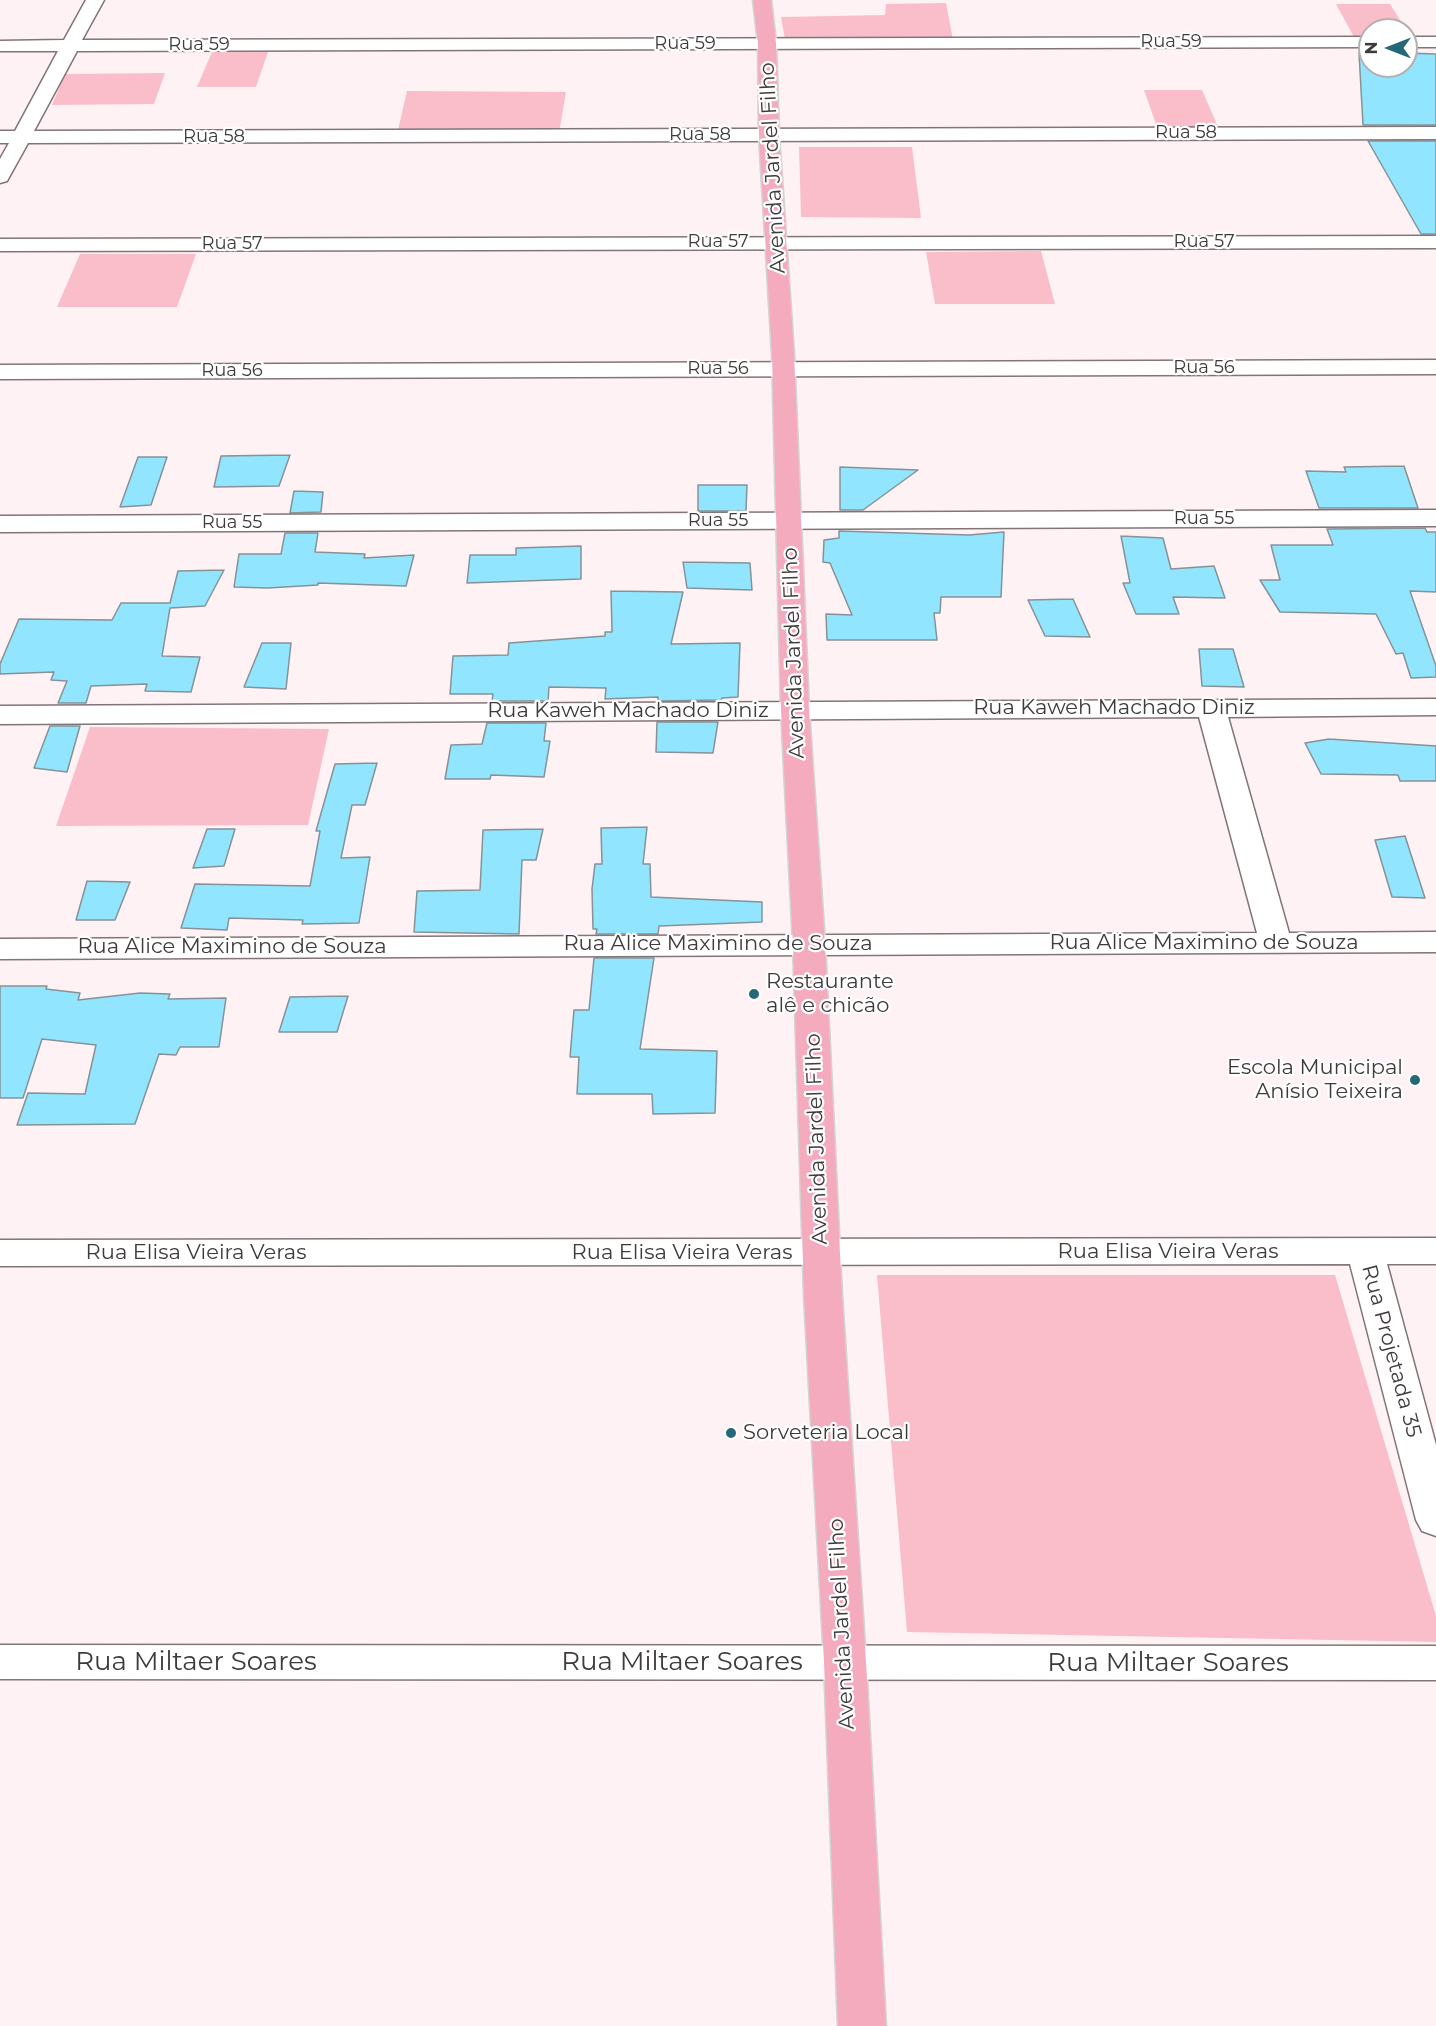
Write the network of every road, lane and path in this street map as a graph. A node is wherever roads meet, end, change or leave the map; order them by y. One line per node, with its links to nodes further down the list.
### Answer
1 (95, 0): 8 (street)
2 (762, 0): 6 (main road, Avenida Jardel Filho)
3 (1358, 42): 6 (street, Rua 59)
4 (1418, 42): 5 (street)
5 (1436, 42)
6 (767, 43): 8 (street, Rua 59); 10 (main road, Avenida Jardel Filho)
7 (0, 46): 8 (street, Rua 59)
8 (70, 46): 12 (street)
9 (1436, 133): 10 (street, Rua 58)
10 (769, 135): 12 (street, Rua 58); 14 (main road, Avenida Jardel Filho)
11 (0, 137): 12 (street, Rua 58)
12 (21, 137): 13 (street)
13 (0, 177)
14 (776, 242): 15 (street, Rua 57); 16 (street, Rua 57); 18 (main road, Avenida Jardel Filho)
15 (1436, 242)
16 (0, 245)
17 (1436, 367): 18 (street, Rua 56)
18 (784, 369): 19 (street, Rua 56); 21 (main road, Avenida Jardel Filho)
19 (0, 372)
20 (1436, 518): 21 (street, Rua 55)
21 (790, 520): 22 (street, Rua 55); 25 (main road, Avenida Jardel Filho)
22 (0, 525)
23 (1436, 707): 24 (street, Rua Kaweh Machado Diniz)
24 (1211, 708): 25 (street, Rua Kaweh Machado Diniz); 27 (street)
25 (795, 710): 26 (street, Rua Kaweh Machado Diniz); 29 (main road, Avenida Jardel Filho)
26 (0, 714)
27 (1276, 942): 28 (street, Rua Alice Maximino de Souza); 29 (street, Rua Alice Maximino de Souza)
28 (1436, 942)
29 (809, 944): 30 (street, Rua Alice Maximino de Souza); 32 (main road, Avenida Jardel Filho)
30 (0, 949)
31 (1436, 1251): 33 (street, Rua Elisa Vieira Veras)
32 (822, 1252): 33 (street, Rua Elisa Vieira Veras); 34 (street, Rua Elisa Vieira Veras); 37 (main road, Avenida Jardel Filho)
33 (1365, 1252): 35 (street, Rua Projetada 35)
34 (0, 1253)
35 (1436, 1520)
36 (0, 1662): 37 (street, Rua Miltaer Soares)
37 (845, 1662): 38 (street, Rua Miltaer Soares); 39 (main road, Avenida Jardel Filho)
38 (1436, 1663)
39 (862, 2026)

